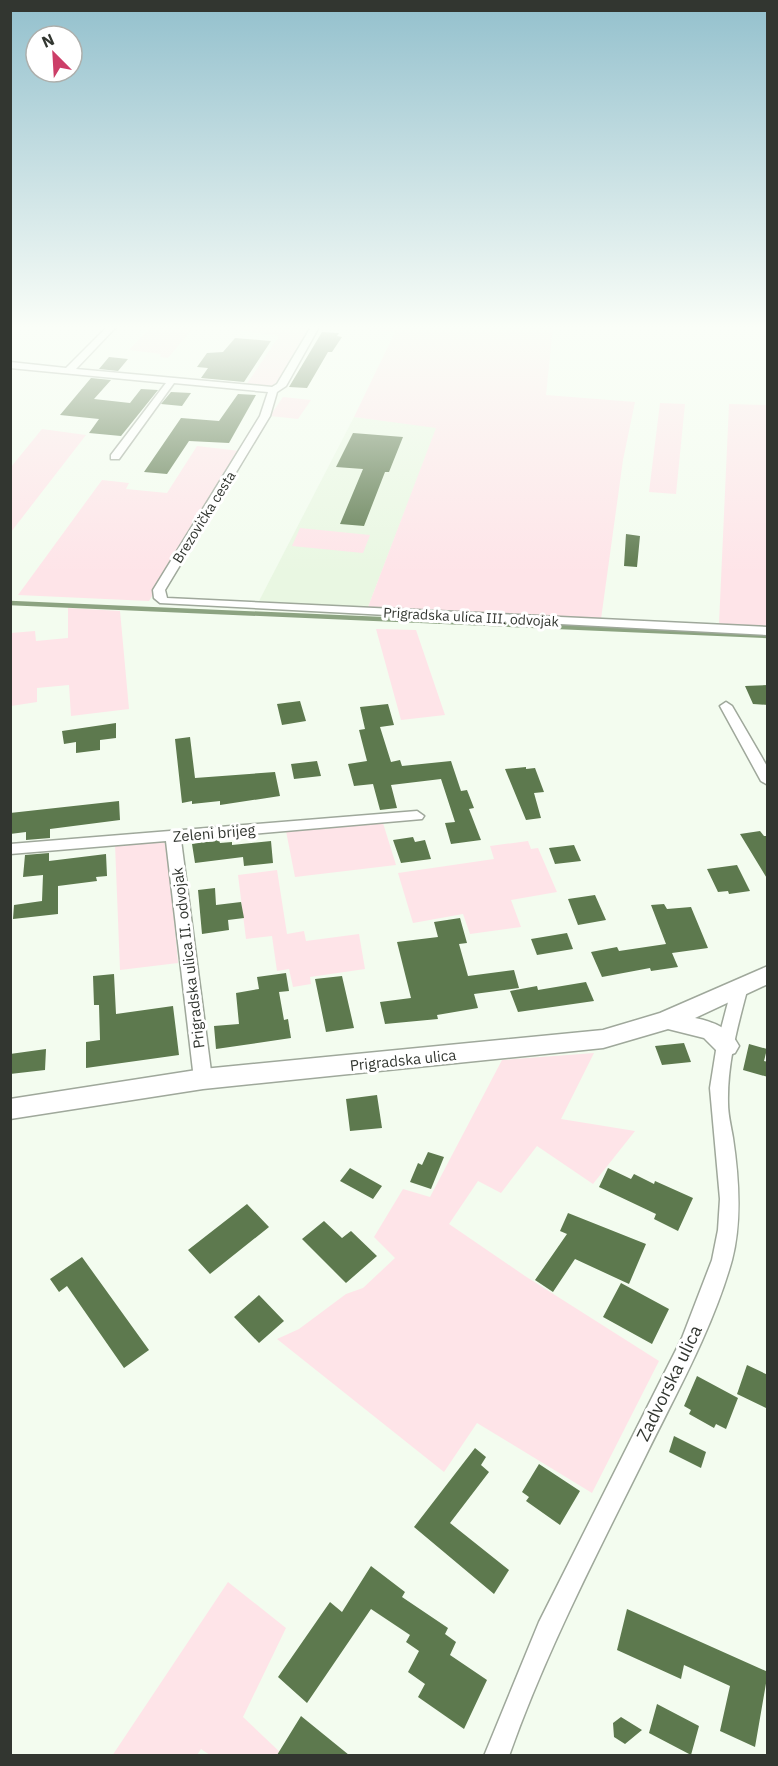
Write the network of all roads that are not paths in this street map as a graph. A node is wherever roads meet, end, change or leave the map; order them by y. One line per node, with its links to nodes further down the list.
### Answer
1 (150, 409): 3 (street)
2 (267, 409): 4 (street, Brezovička cesta)
3 (115, 457)
4 (174, 603): 5 (street, Prigradska ulica III. odvojak)
5 (768, 631)
6 (726, 706): 7 (street)
7 (768, 782)
8 (417, 816): 9 (street, Zeleni brijeg)
9 (173, 837): 10 (street, Zeleni brijeg); 15 (street, Prigradska ulica II. odvojak)
10 (10, 849)
11 (768, 974): 12 (main road, Prigradska ulica)
12 (740, 987): 13 (main road, Prigradska ulica); 14 (street, Zadvorska ulica)
13 (668, 1020): 14 (main road); 15 (main road, Prigradska ulica)
14 (727, 1046): 17 (street, Zadvorska ulica)
15 (203, 1079): 16 (main road, Prigradska ulica)
16 (16, 1111)
17 (496, 1755)

